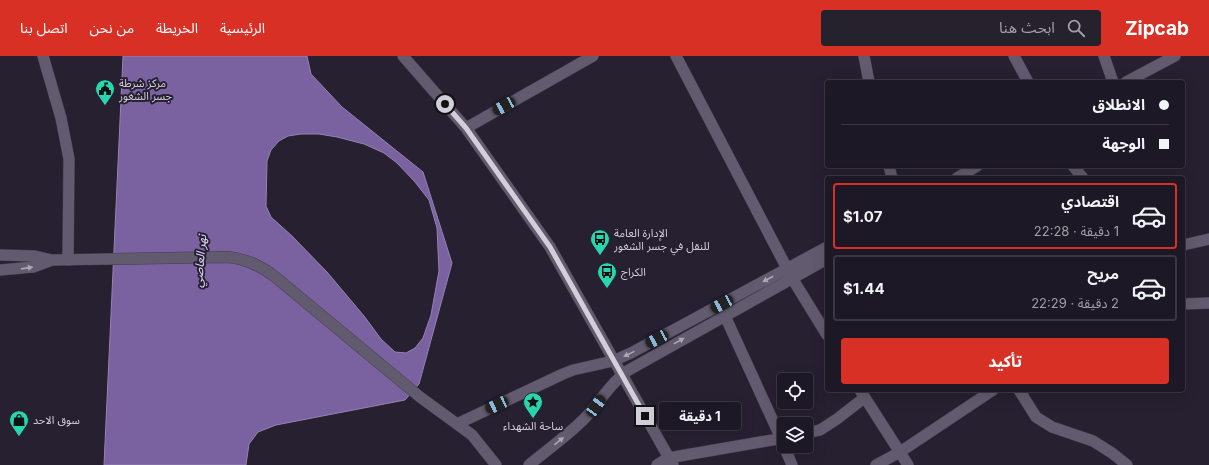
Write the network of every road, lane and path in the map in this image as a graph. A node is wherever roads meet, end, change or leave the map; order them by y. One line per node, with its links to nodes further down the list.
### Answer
1 (43, 56): 23 (street)
2 (403, 56): 13 (street)
3 (593, 56): 13 (street)
4 (676, 56): 26 (street)
5 (864, 56): 9 (street)
6 (1014, 56): 10 (street)
7 (1104, 56): 11 (street)
8 (1175, 56): 12 (street)
9 (869, 80)
10 (1027, 80)
11 (1112, 80)
12 (1130, 80)
13 (466, 128): 31 (street)
14 (974, 168): 16 (street)
15 (1075, 168): 17 (street)
16 (960, 176)
17 (1081, 176)
18 (1209, 239): 19 (street)
19 (1185, 245)
20 (825, 248): 26 (street)
21 (0, 255): 22 (street)
22 (52, 260): 23 (street); 25 (street, one-way to 22)
23 (68, 260): 36 (street)
24 (825, 260): 26 (street)
25 (0, 270)
26 (790, 273): 29 (street); 30 (street); 31 (street, one-way to 31)
27 (1209, 303): 28 (street)
28 (1185, 304)
29 (725, 316): 32 (street, one-way to 29); 37 (street)
30 (825, 333)
31 (613, 361): 32 (street); 36 (street)
32 (622, 375): 42 (street); 44 (street, one-way to 32)
33 (989, 392): 40 (street)
34 (1020, 392): 49 (street)
35 (862, 394): 38 (street); 40 (street)
36 (457, 424): 43 (street)
37 (777, 429)
38 (813, 432)
39 (777, 443): 42 (street)
40 (900, 452): 47 (street); 48 (street)
41 (787, 453): 46 (street)
42 (671, 461): 45 (street)
43 (496, 465)
44 (528, 465)
45 (657, 465)
46 (792, 465)
47 (876, 465)
48 (908, 465)
49 (1127, 465)

